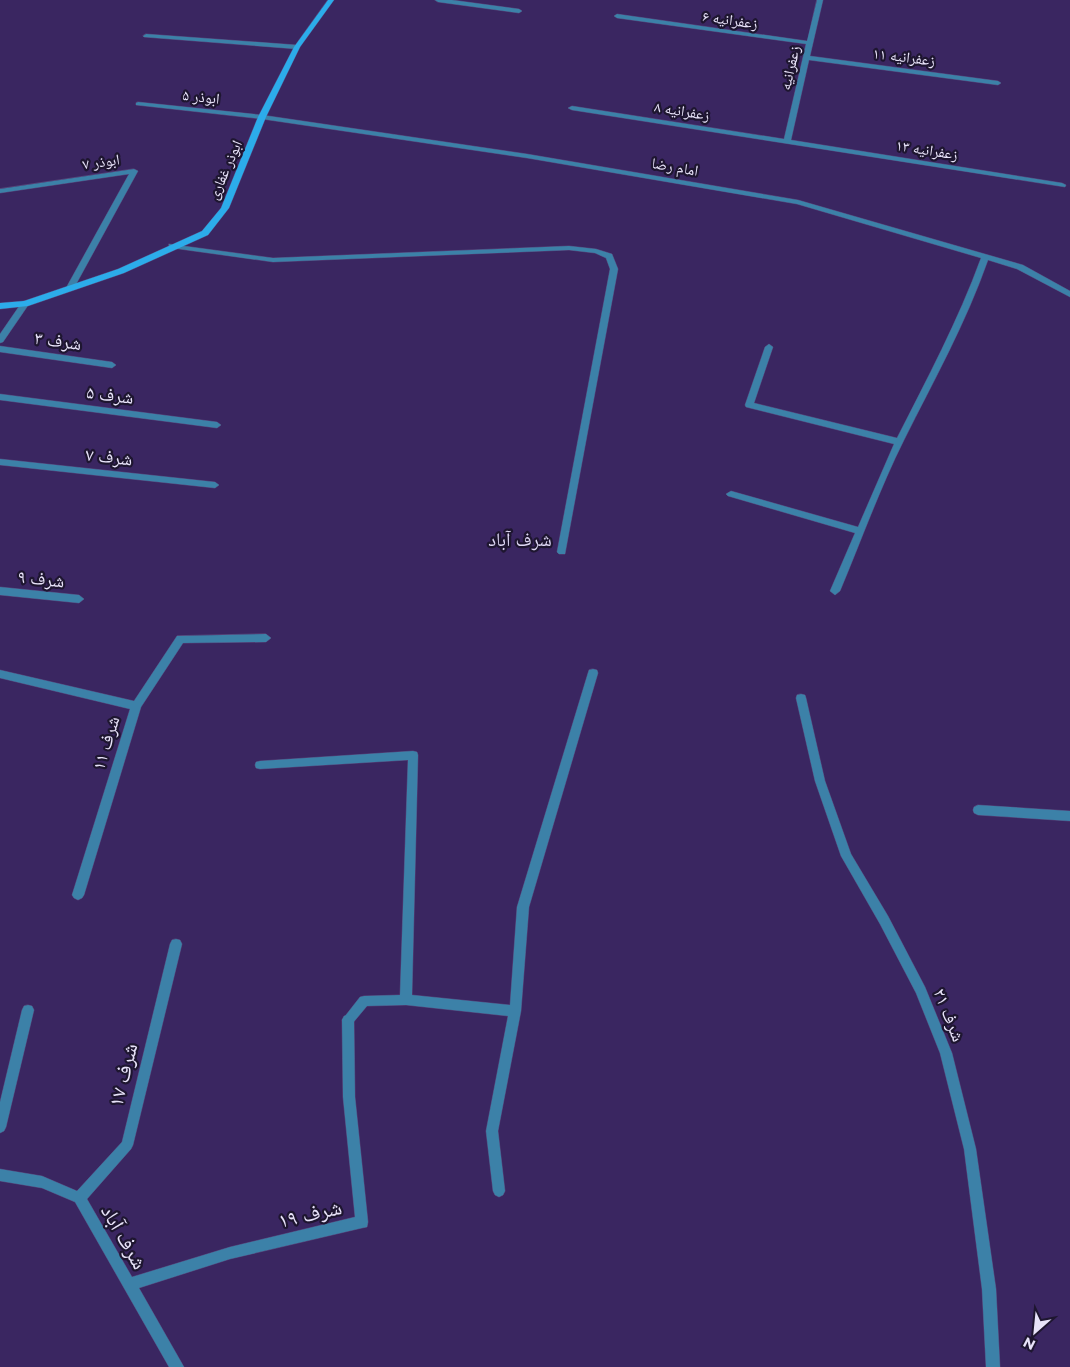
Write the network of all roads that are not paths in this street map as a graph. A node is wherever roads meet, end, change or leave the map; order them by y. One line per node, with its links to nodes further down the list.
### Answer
1 (331, 0): 8 (main road, ابوذر غفاری)
2 (438, 0): 4 (street)
3 (820, 0): 7 (street, زعفرانیه)
4 (519, 11)
5 (617, 16): 7 (street, زعفرانیه ۶)
6 (146, 36): 8 (street)
7 (810, 44): 9 (street, زعفرانیه)
8 (297, 47): 13 (main road, ابوذر غفاری)
9 (807, 58): 10 (street, زعفرانیه ۱۱); 14 (street, زعفرانیه)
10 (998, 83)
11 (138, 104): 13 (street, ابوذر ۵)
12 (572, 108): 14 (street, زعفرانیه ۸)
13 (262, 117): 17 (main road, ابوذر غفاری); 18 (street, امام رضا)
14 (787, 141): 15 (street, زعفرانیه ۱۳)
15 (1062, 185)
16 (0, 191): 19 (street, ابوذر ۷)
17 (172, 246): 19 (main road, ابوذر غفاری); 34 (street)
18 (985, 257): 20 (street, امام رضا); 29 (street)
19 (70, 288): 21 (main road, ابوذر غفاری)
20 (1070, 294)
21 (25, 304): 22 (main road); 23 (street)
22 (0, 306)
23 (0, 340)
24 (768, 348): 29 (street)
25 (0, 349): 26 (street, شرف ۳)
26 (112, 365)
27 (0, 397): 28 (street, شرف ۵)
28 (217, 424)
29 (899, 442): 33 (street)
30 (0, 462): 31 (street, شرف ۷)
31 (215, 484)
32 (731, 494): 33 (street)
33 (861, 531): 36 (street)
34 (562, 552)
35 (0, 591): 37 (street, شرف ۹)
36 (835, 591)
37 (78, 599)
38 (266, 638): 42 (street)
39 (593, 673): 50 (street)
40 (0, 674): 42 (street, شرف ۱۱)
41 (801, 698): 57 (street, شرف ۲۱)
42 (136, 706): 46 (street, شرف ۱۱)
43 (260, 766): 48 (street)
44 (978, 810): 45 (street)
45 (1070, 816)
46 (78, 895)
47 (176, 944): 54 (street, شرف ۱۷)
48 (406, 1000): 50 (street); 55 (street, شرف ۱۹)
49 (28, 1010): 51 (street)
50 (515, 1011): 53 (street)
51 (0, 1127)
52 (0, 1175): 54 (street, شرف آباد)
53 (498, 1191)
54 (79, 1198): 55 (street, شرف آباد)
55 (129, 1285): 56 (street, شرف آباد)
56 (177, 1367)
57 (993, 1367)

